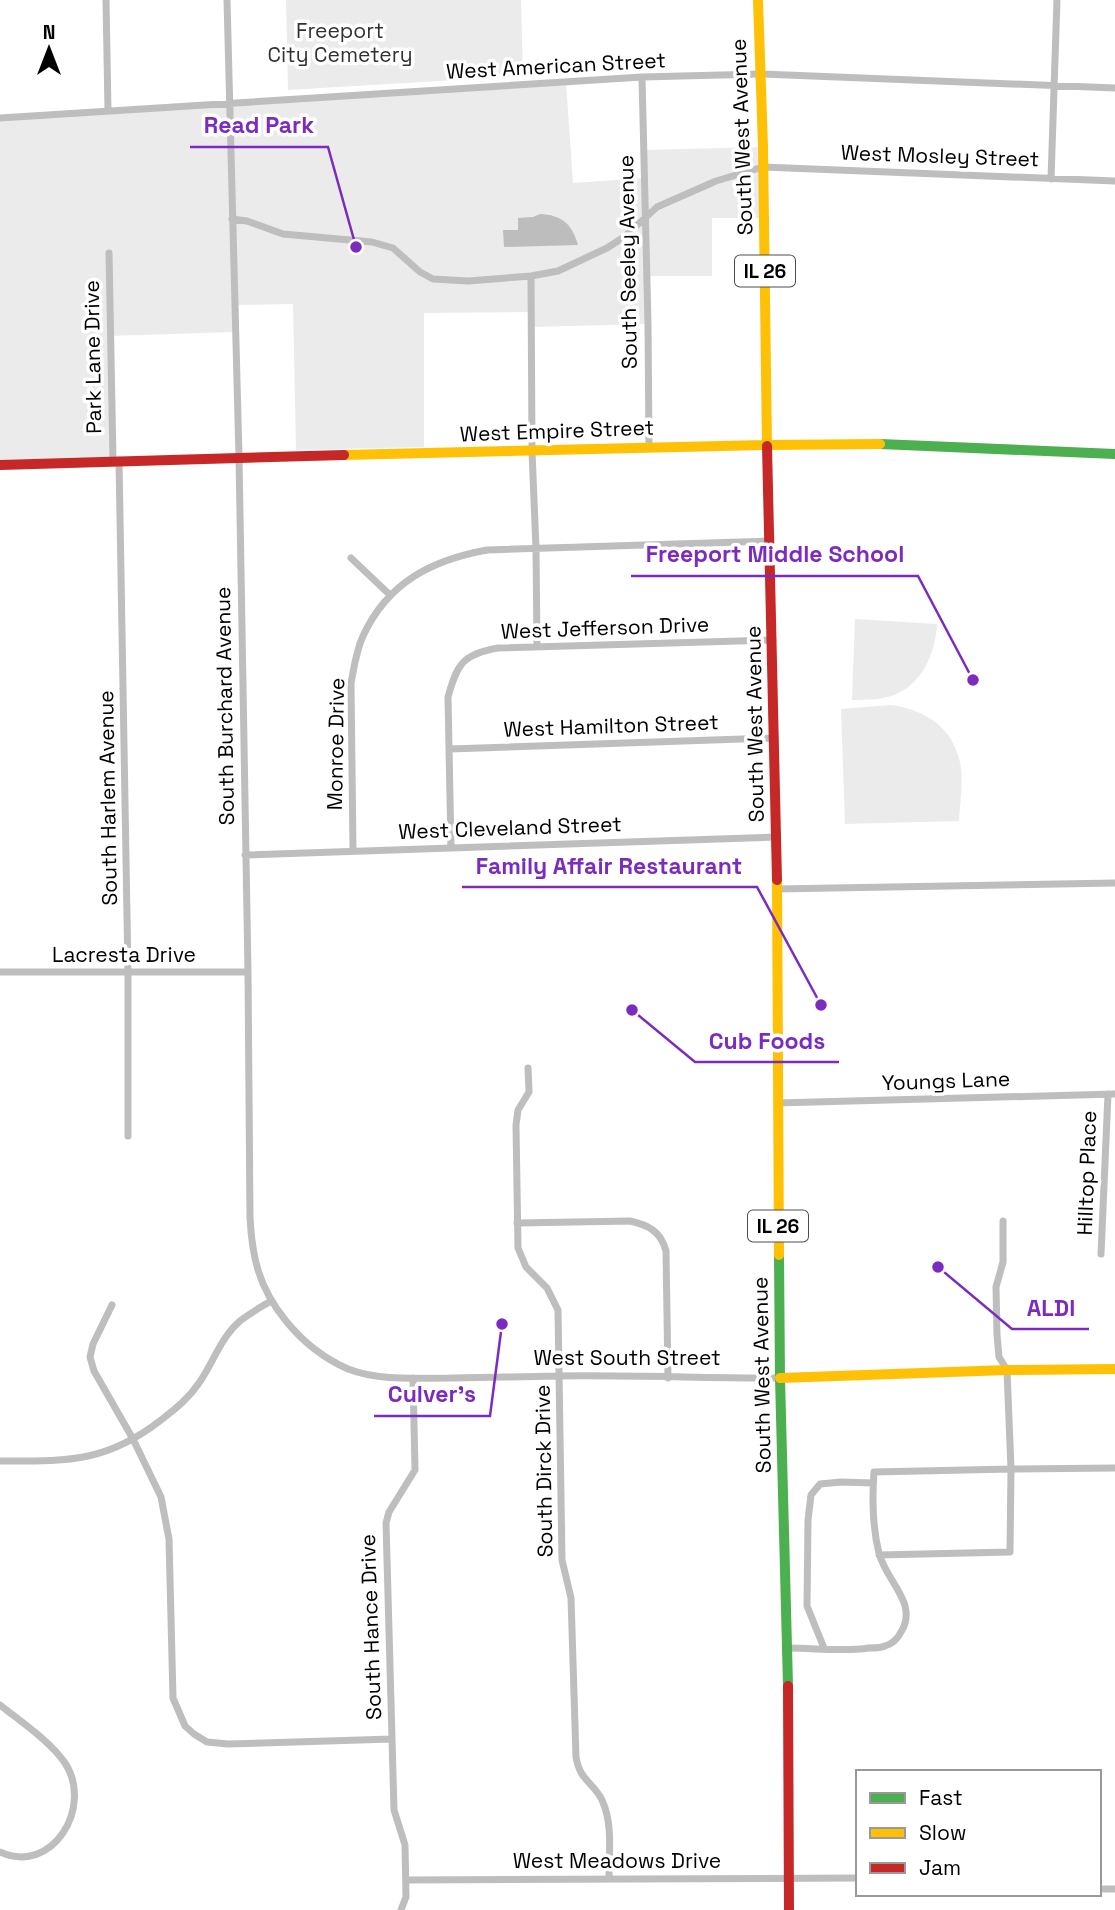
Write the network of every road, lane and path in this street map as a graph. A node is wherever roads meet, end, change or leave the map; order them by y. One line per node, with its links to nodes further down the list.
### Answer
1 (106, 0): 10 (street)
2 (227, 0): 9 (street, South Burchard Avenue)
3 (758, 0): 5 (main road, South West Avenue / IL 26)
4 (1057, 0): 7 (street)
5 (761, 74): 6 (street, West American Street); 7 (street, West American Street); 12 (main road, South West Avenue / IL 26)
6 (642, 77): 9 (street, West American Street); 15 (street, South Seeley Avenue)
7 (1054, 86): 8 (street, West American Street); 13 (street)
8 (1115, 88)
9 (229, 103): 10 (street, West American Street); 16 (street, South Burchard Avenue)
10 (108, 111): 11 (street, West American Street)
11 (0, 118)
12 (763, 167): 13 (street, West Mosley Street); 15 (street); 19 (main road, South West Avenue / IL 26)
13 (1051, 178): 14 (street, West Mosley Street)
14 (1115, 181)
15 (646, 217): 18 (street); 20 (street, South Seeley Avenue)
16 (232, 219): 18 (street); 23 (street, South Burchard Avenue)
17 (109, 253): 24 (street, Park Lane Drive)
18 (531, 276): 21 (street)
19 (767, 445): 20 (main road, West Empire Street); 22 (main road, West Empire Street); 26 (main road, South West Avenue / IL 26)
20 (649, 447): 21 (main road, West Empire Street)
21 (532, 451): 23 (main road, West Empire Street); 27 (street)
22 (1115, 454)
23 (239, 457): 24 (main road, West Empire Street); 37 (street, South Burchard Avenue)
24 (116, 460): 25 (main road, West Empire Street); 42 (street, South Harlem Avenue)
25 (0, 465)
26 (770, 541): 27 (street, Monroe Drive); 30 (main road, South West Avenue / IL 26)
27 (537, 548): 29 (street, Monroe Drive); 31 (street)
28 (351, 558): 29 (street)
29 (390, 595): 36 (street, Monroe Drive)
30 (773, 640): 31 (street, West Jefferson Drive); 32 (main road, South West Avenue / IL 26)
31 (537, 647): 33 (street, West Jefferson Drive)
32 (775, 738): 33 (street, West Hamilton Street); 34 (main road, South West Avenue / IL 26)
33 (449, 749): 35 (street, West Jefferson Drive)
34 (777, 837): 35 (street, West Cleveland Street); 39 (main road, South West Avenue / IL 26)
35 (451, 848): 36 (street, West Cleveland Street)
36 (353, 851): 37 (street, West Cleveland Street)
37 (245, 855): 41 (street, South Burchard Avenue)
38 (1115, 883): 39 (street)
39 (777, 889): 45 (main road, South West Avenue / IL 26)
40 (0, 972): 42 (street, Lacresta Drive)
41 (248, 972): 42 (street, Lacresta Drive); 50 (street, South Burchard Avenue)
42 (128, 973): 46 (street, South Harlem Avenue)
43 (528, 1068): 48 (street, South Dirck Drive)
44 (1111, 1094): 45 (street, Youngs Lane); 49 (street, Hilltop Place)
45 (777, 1103): 58 (main road, South West Avenue / IL 26)
46 (128, 1136)
47 (1003, 1221): 54 (street)
48 (517, 1223): 55 (street, South Dirck Drive); 57 (street)
49 (1101, 1254)
50 (271, 1301): 53 (street, South Burchard Avenue); 59 (street)
51 (112, 1304): 59 (street)
52 (1115, 1369): 54 (main road, West South Street)
53 (350, 1370): 56 (street, West South Street)
54 (1007, 1370): 58 (main road, West South Street); 62 (street)
55 (560, 1376): 56 (street, West South Street); 57 (street, West South Street); 70 (street, South Dirck Drive)
56 (413, 1378): 68 (street, South Hance Drive)
57 (668, 1378): 58 (street, West South Street)
58 (780, 1378): 65 (main road, South West Avenue / IL 26)
59 (133, 1440): 60 (street); 68 (street)
60 (0, 1461)
61 (1115, 1468): 62 (street)
62 (1011, 1469): 63 (street); 64 (street)
63 (873, 1483): 64 (street); 66 (street)
64 (879, 1555): 66 (street)
65 (788, 1648): 66 (street); 72 (main road, South West Avenue / IL 26)
66 (824, 1648)
67 (0, 1705): 69 (street)
68 (392, 1739): 73 (street, South Hance Drive)
69 (0, 1852)
70 (609, 1878): 72 (street, West Meadows Drive); 73 (street, West Meadows Drive)
71 (856, 1878): 72 (street, West Meadows Drive)
72 (788, 1879): 75 (main road, South West Avenue / IL 26)
73 (406, 1880): 74 (street)
74 (401, 1910)
75 (789, 1910)

